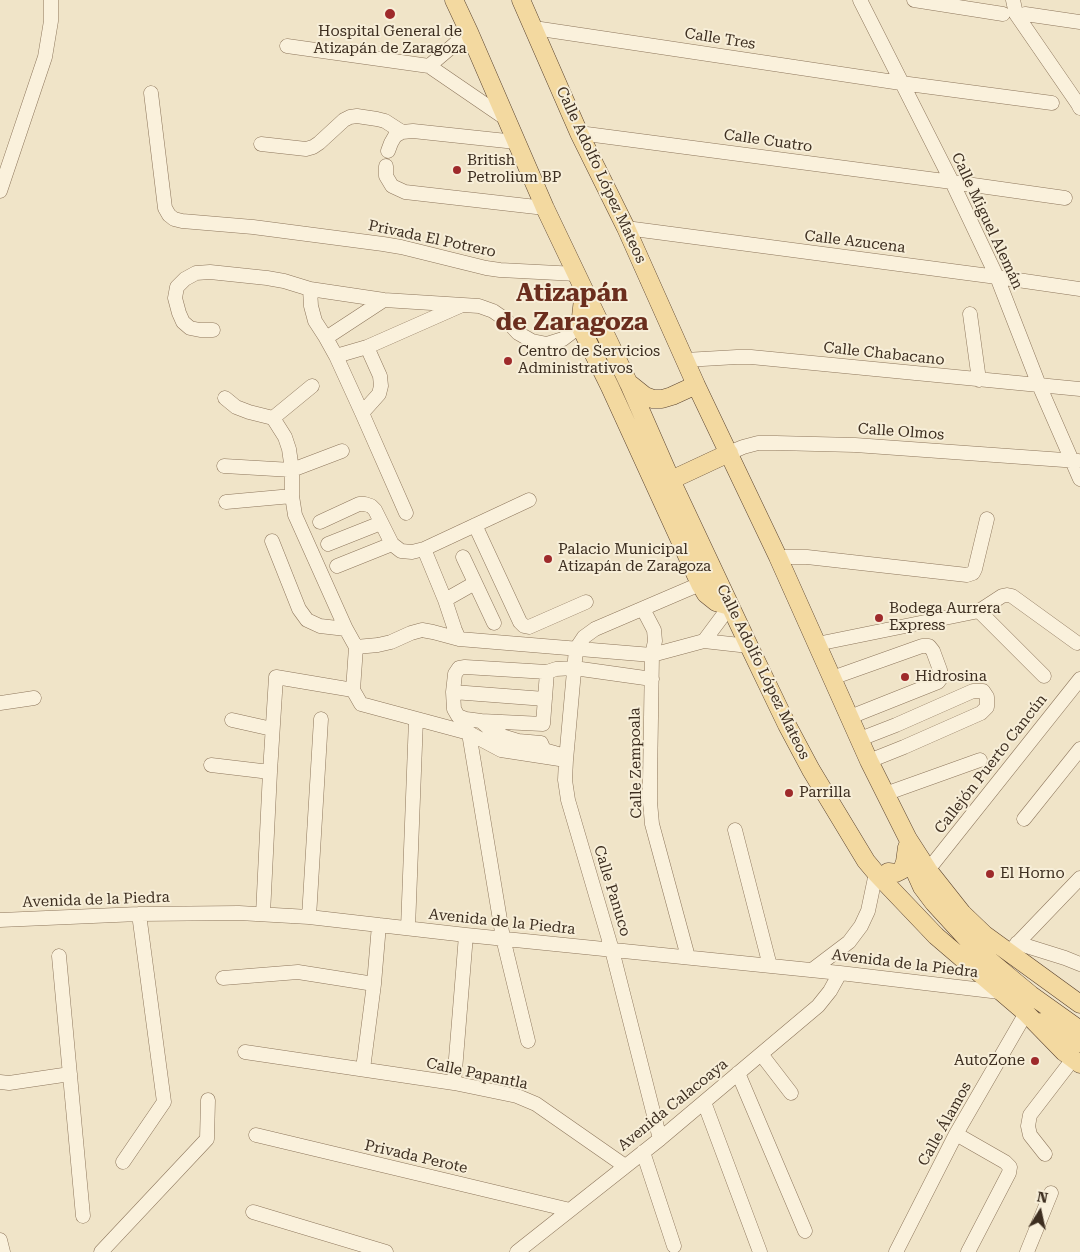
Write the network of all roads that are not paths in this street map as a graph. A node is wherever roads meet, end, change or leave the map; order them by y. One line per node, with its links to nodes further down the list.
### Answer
1 (51, 0): 24 (street)
2 (454, 0): 9 (main road, Calle Adolfo López Mateos)
3 (521, 0): 8 (main road, Calle Adolfo López Mateos)
4 (860, 0): 12 (street, Calle Miguel Alemán)
5 (914, 0): 6 (street)
6 (1014, 10): 7 (street); 15 (street)
7 (1080, 22)
8 (534, 28): 12 (street, Calle Tres); 18 (main road, Calle Adolfo López Mateos)
9 (469, 32): 11 (street); 16 (main road, Calle Adolfo López Mateos)
10 (287, 46): 11 (street)
11 (429, 66): 16 (street)
12 (902, 83): 14 (street, Calle Tres); 23 (street, Calle Miguel Alemán)
13 (151, 93): 28 (street, Privada El Potrero)
14 (1052, 103)
15 (1080, 108)
16 (505, 118): 19 (main road, Calle Adolfo López Mateos)
17 (402, 132): 19 (street); 20 (street); 21 (street)
18 (580, 132): 23 (street, Calle Cuatro); 27 (main road, Calle Adolfo López Mateos)
19 (516, 142): 26 (main road, Calle Adolfo López Mateos)
20 (261, 144)
21 (388, 151)
22 (386, 166): 26 (street)
23 (952, 182): 25 (street, Calle Cuatro); 29 (street, Calle Miguel Alemán)
24 (0, 191)
25 (1065, 198)
26 (545, 208): 28 (main road, Calle Adolfo López Mateos)
27 (626, 228): 29 (street, Calle Azucena); 42 (main road, Calle Adolfo López Mateos)
28 (577, 274): 32 (main road, Calle Adolfo López Mateos)
29 (997, 277): 31 (street, Calle Azucena); 46 (street, Calle Miguel Alemán)
30 (310, 289): 33 (street); 37 (street); 38 (street)
31 (1080, 289)
32 (584, 290): 36 (main road); 39 (main road, Calle Adolfo López Mateos)
33 (384, 300): 34 (street); 38 (street)
34 (463, 304): 36 (street); 40 (street)
35 (970, 314): 43 (street)
36 (580, 326): 48 (main road)
37 (213, 330)
38 (326, 338): 41 (street)
39 (607, 338): 44 (main road, Calle Adolfo López Mateos); 48 (main road)
40 (367, 347): 41 (street); 51 (street)
41 (336, 356): 51 (street)
42 (685, 360): 43 (street, Calle Chabacano); 45 (main road, Calle Adolfo López Mateos)
43 (979, 380): 46 (street, Calle Chabacano)
44 (629, 384): 45 (main road); 59 (main road, Calle Adolfo López Mateos)
45 (696, 385): 54 (main road, Calle Adolfo López Mateos)
46 (1039, 385): 49 (street, Calle Chabacano); 55 (street, Calle Miguel Alemán)
47 (312, 386): 52 (street)
48 (610, 387): 76 (main road)
49 (1080, 389)
50 (225, 398): 52 (street)
51 (362, 412): 63 (street)
52 (273, 418): 57 (street)
53 (342, 451): 57 (street)
54 (729, 453): 55 (street, Calle Olmos); 59 (main road); 73 (main road, Calle Adolfo López Mateos)
55 (1076, 461): 58 (street, Calle Miguel Alemán)
56 (224, 466): 57 (street)
57 (292, 470): 60 (street)
58 (1080, 479)
59 (671, 480): 79 (main road, Calle Adolfo López Mateos)
60 (292, 496): 62 (street); 83 (street)
61 (529, 500): 67 (street)
62 (226, 502)
63 (406, 513)
64 (987, 519): 73 (street)
65 (320, 522): 66 (street)
66 (381, 523): 69 (street); 70 (street)
67 (475, 525): 71 (street); 78 (street)
68 (272, 541): 83 (street)
69 (328, 544)
70 (392, 544): 71 (street); 74 (street)
71 (424, 549): 77 (street)
72 (463, 557): 75 (street)
73 (778, 557): 87 (main road, Calle Adolfo López Mateos)
74 (337, 566)
75 (475, 583): 77 (street); 82 (street)
76 (700, 584): 79 (main road); 80 (street)
77 (445, 600): 84 (street)
78 (586, 602)
79 (730, 606): 85 (street); 88 (main road, Calle Adolfo López Mateos)
80 (643, 609): 90 (street); 91 (street, Calle Zempoala)
81 (979, 611): 86 (street); 87 (street); 94 (street)
82 (494, 623)
83 (346, 629): 89 (street)
84 (459, 639): 89 (street); 90 (street)
85 (704, 641): 88 (street); 91 (street)
86 (1077, 643)
87 (817, 644): 95 (main road, Calle Adolfo López Mateos)
88 (749, 646): 123 (main road, Calle Adolfo López Mateos)
89 (356, 647): 98 (street)
90 (576, 649): 91 (street); 92 (street, Calle Panuco)
91 (652, 655): 96 (street, Calle Zempoala)
92 (574, 668): 93 (street); 96 (street); 114 (street, Calle Panuco)
93 (547, 672): 99 (street); 101 (street)
94 (1044, 676)
95 (832, 678): 103 (main road, Calle Adolfo López Mateos); 103 (street)
96 (652, 679): 137 (street, Calle Zempoala)
97 (1080, 679): 124 (street, Callejón Puerto Cancún)
98 (353, 690): 105 (street); 109 (street)
99 (454, 692): 101 (street); 107 (street)
100 (34, 698): 102 (street)
101 (545, 699): 108 (street)
102 (0, 703)
103 (850, 717): 111 (main road, Calle Adolfo López Mateos)
104 (321, 719): 128 (street)
105 (416, 719): 110 (street); 131 (street)
106 (232, 720): 109 (street)
107 (481, 721): 108 (street); 112 (street)
108 (543, 724): 112 (street)
109 (272, 729): 118 (street)
110 (469, 733): 114 (street); 133 (street)
111 (860, 739): 116 (main road, Calle Adolfo López Mateos); 116 (street)
112 (541, 743): 114 (street)
113 (1080, 749): 120 (street)
114 (566, 758): 135 (street, Calle Panuco)
115 (980, 760): 119 (street)
116 (869, 761): 119 (main road, Calle Adolfo López Mateos)
117 (211, 765): 118 (street)
118 (270, 772): 127 (street)
119 (886, 794): 122 (main road, Calle Adolfo López Mateos)
120 (1024, 819)
121 (735, 830): 139 (street)
122 (908, 839): 123 (main road); 124 (main road); 147 (main road)
123 (877, 869): 140 (street); 144 (main road, Calle Adolfo López Mateos)
124 (928, 870): 134 (main road)
125 (1080, 878): 134 (street)
126 (139, 914): 127 (street, Avenida de la Piedra); 129 (street, Avenida de la Piedra); 166 (street)
127 (263, 914): 128 (street, Avenida de la Piedra)
128 (309, 917): 130 (street, Avenida de la Piedra)
129 (0, 920)
130 (379, 925): 131 (street, Avenida de la Piedra); 143 (street)
131 (408, 928): 132 (street, Avenida de la Piedra)
132 (466, 935): 133 (street, Avenida de la Piedra); 156 (street)
133 (503, 938): 135 (street, Avenida de la Piedra); 148 (street)
134 (1013, 948): 138 (street); 145 (main road)
135 (612, 950): 137 (street, Avenida de la Piedra); 163 (street, Calle Panuco)
136 (60, 956): 155 (street)
137 (688, 957): 139 (street, Avenida de la Piedra)
138 (1080, 964)
139 (770, 966): 140 (street, Avenida de la Piedra)
140 (812, 970): 141 (street, Avenida de la Piedra)
141 (840, 973): 144 (street, Avenida de la Piedra); 151 (street, Avenida Calacoaya)
142 (222, 978): 143 (street)
143 (374, 984): 153 (street)
144 (1000, 992): 146 (main road, Calle Adolfo López Mateos)
145 (1080, 1004)
146 (1026, 1013): 149 (main road); 152 (main road); 161 (street, Calle Álamos)
147 (1080, 1030)
148 (528, 1041)
149 (1080, 1042)
150 (245, 1052): 153 (street, Calle Papantla)
151 (761, 1054): 154 (street, Avenida Calacoaya); 158 (street)
152 (1076, 1062): 165 (street)
153 (363, 1069): 156 (street, Calle Papantla)
154 (738, 1073): 160 (street, Avenida Calacoaya); 172 (street)
155 (70, 1074): 157 (street); 171 (street)
156 (454, 1083): 167 (street, Calle Papantla)
157 (3, 1084)
158 (791, 1093)
159 (208, 1100): 176 (street)
160 (704, 1102): 163 (street, Avenida Calacoaya); 179 (street)
161 (956, 1134): 180 (street, Calle Álamos); 181 (street)
162 (256, 1135): 169 (street, Privada Perote)
163 (660, 1139): 164 (street, Avenida Calacoaya)
164 (642, 1152): 167 (street, Avenida Calacoaya); 174 (street)
165 (1045, 1154)
166 (123, 1162)
167 (625, 1166): 169 (street, Avenida Calacoaya)
168 (1051, 1192): 182 (street)
169 (570, 1210): 178 (street, Avenida Calacoaya)
170 (253, 1212): 177 (street)
171 (83, 1216)
172 (805, 1231)
173 (0, 1240): 175 (street)
174 (674, 1246)
175 (3, 1252)
176 (101, 1252)
177 (386, 1252)
178 (517, 1252)
179 (760, 1252)
180 (896, 1252)
181 (968, 1252)
182 (1028, 1252)

